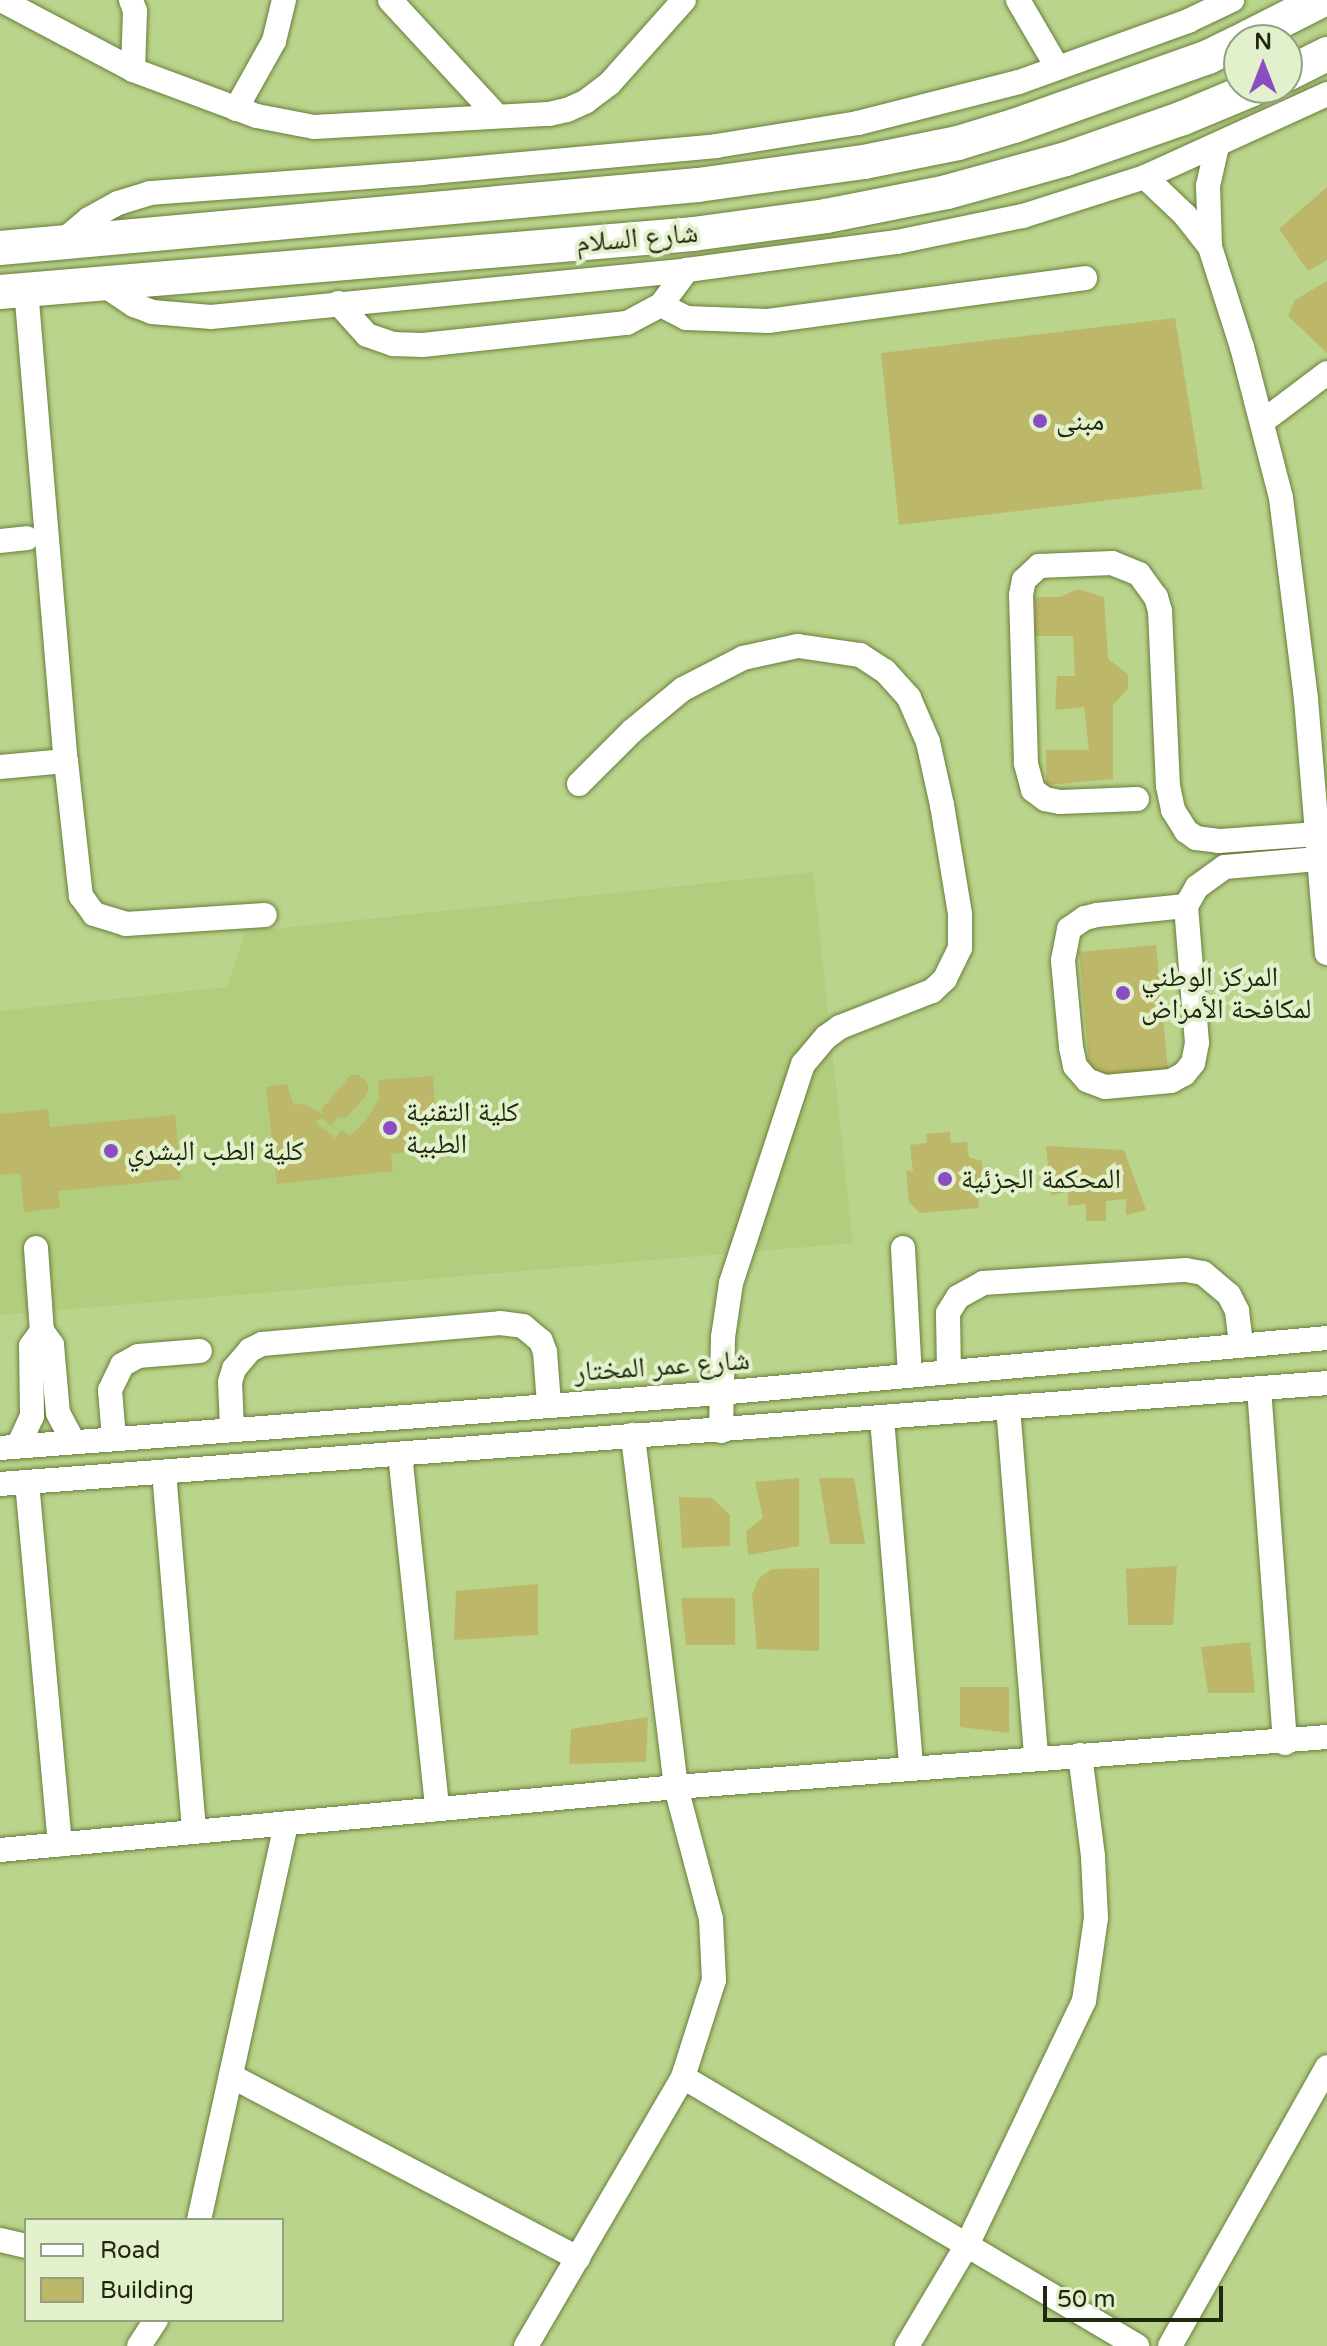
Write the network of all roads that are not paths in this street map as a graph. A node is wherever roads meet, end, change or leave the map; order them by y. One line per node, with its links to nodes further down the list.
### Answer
1 (1, 0): 14 (street)
2 (131, 0): 14 (street)
3 (284, 0): 17 (street)
4 (390, 0): 18 (street)
5 (684, 0): 18 (street)
6 (1018, 0): 13 (street)
7 (1232, 0): 13 (street)
8 (1322, 0): 9 (highway, شارع السلام)
9 (1275, 24)
10 (1223, 50): 21 (highway, شارع السلام)
11 (1327, 54): 12 (highway)
12 (1303, 66)
13 (1057, 67): 21 (street)
14 (133, 70): 17 (street)
15 (1327, 94): 19 (street)
16 (1223, 100): 26 (highway, شارع السلام)
17 (236, 109): 18 (street)
18 (497, 116)
19 (1217, 146): 20 (street); 22 (street)
20 (1145, 177): 22 (street); 24 (street)
21 (64, 240): 23 (highway, شارع السلام)
22 (1210, 247): 31 (street)
23 (0, 248)
24 (687, 270): 28 (street); 29 (street)
25 (1085, 278): 29 (street)
26 (101, 283): 27 (highway, شارع السلام); 28 (street)
27 (13, 290): 35 (street)
28 (338, 303): 29 (street)
29 (661, 305)
30 (1327, 373): 31 (street)
31 (1262, 422): 34 (street)
32 (27, 538): 33 (street)
33 (0, 541)
34 (1317, 698): 39 (street)
35 (66, 761): 36 (street); 43 (street)
36 (0, 767)
37 (579, 784): 55 (street)
38 (1137, 799): 39 (street)
39 (1316, 834): 40 (street)
40 (1318, 859): 41 (street); 42 (street)
41 (1324, 901): 44 (street)
42 (1186, 906): 42 (street)
43 (265, 915)
44 (1327, 953)
45 (36, 1248): 47 (street)
46 (903, 1248): 52 (street)
47 (42, 1331): 63 (street); 64 (street)
48 (1327, 1338): 49 (street, شارع عمر المختار)
49 (1241, 1346): 51 (street, شارع عمر المختار); 51 (street)
50 (200, 1351): 62 (street)
51 (949, 1372): 52 (street, شارع عمر المختار)
52 (910, 1376): 55 (street, شارع عمر المختار)
53 (1327, 1383): 54 (street)
54 (1259, 1388): 57 (street); 70 (street)
55 (719, 1393): 56 (street, شارع عمر المختار); 60 (street)
56 (549, 1404): 59 (street, شارع عمر المختار); 59 (street)
57 (1008, 1407): 58 (street); 72 (street)
58 (882, 1419): 60 (street); 73 (street)
59 (232, 1429): 62 (street, شارع عمر المختار)
60 (721, 1431): 61 (street)
61 (633, 1435): 65 (street); 74 (street)
62 (114, 1438): 63 (street, شارع عمر المختار)
63 (73, 1441): 64 (street, شارع عمر المختار)
64 (9, 1447)
65 (400, 1454): 66 (street); 75 (street)
66 (164, 1472): 67 (street); 77 (street)
67 (27, 1482): 68 (street); 78 (street)
68 (0, 1484)
69 (1327, 1737): 70 (street)
70 (1285, 1743): 71 (street)
71 (1080, 1755): 72 (street); 85 (street)
72 (1036, 1758): 73 (street)
73 (911, 1768): 74 (street)
74 (676, 1787): 75 (street); 82 (street)
75 (437, 1809): 76 (street)
76 (286, 1823): 77 (street); 81 (street)
77 (194, 1832): 78 (street)
78 (60, 1844): 79 (street)
79 (0, 1850)
80 (1327, 2067): 93 (street)
81 (231, 2076): 83 (street); 87 (street)
82 (683, 2077): 85 (street); 87 (street)
83 (199, 2218)
84 (0, 2240): 86 (street)
85 (967, 2245): 91 (street); 92 (street)
86 (24, 2246)
87 (578, 2258): 90 (street)
88 (155, 2322): 89 (street)
89 (139, 2346)
90 (526, 2346)
91 (907, 2346)
92 (1137, 2346)
93 (1170, 2346)

